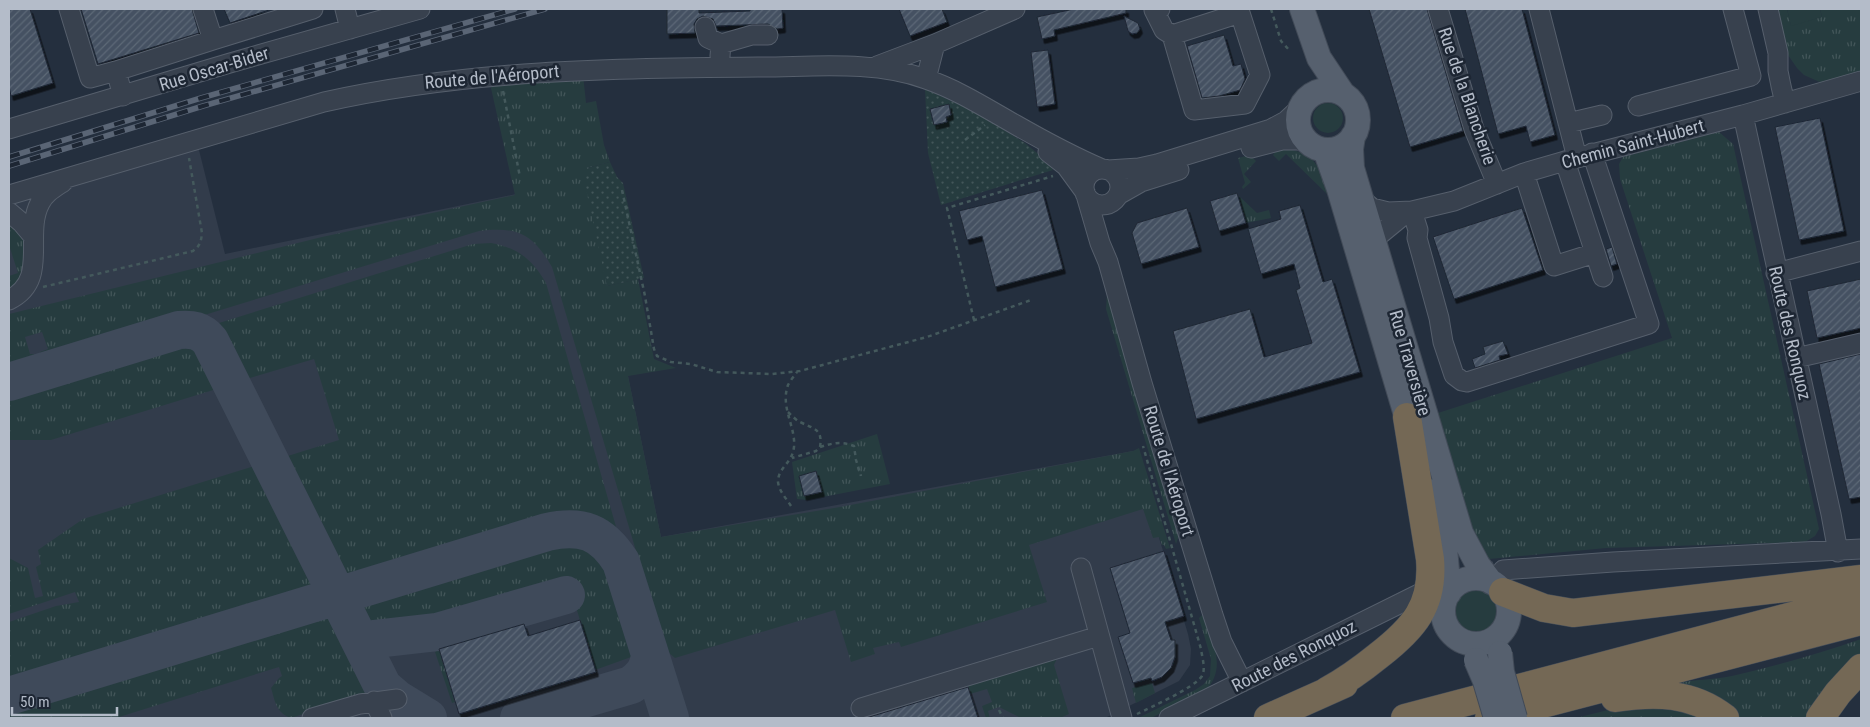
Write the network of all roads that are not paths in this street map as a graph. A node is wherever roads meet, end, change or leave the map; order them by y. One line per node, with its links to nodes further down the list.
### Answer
1 (69, 9): 26 (street)
2 (204, 9): 20 (street)
3 (313, 9): 20 (street)
4 (345, 9): 17 (street)
5 (1014, 9): 15 (street)
6 (1160, 9): 19 (street)
7 (1288, 9): 32 (main road)
8 (1302, 9): 29 (main road)
9 (1438, 9): 45 (street, Rue de la Blancherie)
10 (1539, 9): 36 (street)
11 (1733, 9): 33 (street)
12 (1768, 9): 31 (street)
13 (414, 10): 17 (street, Rue Oscar-Bider)
14 (1243, 11): 19 (street); 19 (street)
15 (994, 13): 22 (street)
16 (705, 27): 21 (street)
17 (350, 29): 25 (street, Rue Oscar-Bider)
18 (768, 35): 21 (street)
19 (1172, 35)
20 (208, 42): 25 (street); 26 (street)
21 (720, 44): 23 (street)
22 (935, 44): 24 (street); 27 (street)
23 (720, 67): 24 (street, Route de l'Aéroport); 44 (street, Route de l'Aéroport)
24 (873, 67): 27 (street, Route de l'Aéroport)
25 (211, 69): 30 (street, Rue Oscar-Bider)
26 (116, 71): 30 (street)
27 (926, 79): 37 (street, Route de l'Aéroport)
28 (1861, 81): 31 (street, Chemin Saint-Hubert)
29 (1343, 94): 32 (main road); 39 (main road)
30 (123, 96): 38 (street, Rue Oscar-Bider)
31 (1792, 101): 35 (street, Chemin Saint-Hubert)
32 (1304, 103): 40 (main road); 42 (street, Route de l'Aéroport)
33 (1638, 106)
34 (1602, 114): 36 (street)
35 (1743, 115): 41 (street, Chemin Saint-Hubert); 57 (street, Route des Ronquoz)
36 (1568, 123): 41 (street)
37 (1017, 126): 42 (street, Route de l'Aéroport); 46 (street, Route de l'Aéroport)
38 (9, 129)
39 (1353, 136): 40 (main road); 49 (main road, Rue Traversière)
40 (1316, 145): 48 (street); 62 (main road, Rue Traversière)
41 (1578, 157): 43 (street, Chemin Saint-Hubert); 51 (street); 55 (street)
42 (1104, 170): 46 (street); 48 (street)
43 (1524, 173): 45 (street, Chemin Saint-Hubert); 55 (street)
44 (70, 176): 47 (street, Route de l'Aéroport); 52 (street, Route de l'Aéroport)
45 (1498, 184): 51 (street, Chemin Saint-Hubert)
46 (1085, 194): 48 (street); 56 (street, Route de l'Aéroport)
47 (9, 195)
48 (1116, 198): 56 (street, Route de l'Aéroport)
49 (1361, 199): 51 (street, Chemin Saint-Hubert); 53 (main road, Rue Traversière)
50 (9, 212): 52 (street)
51 (1409, 212): 53 (street, Chemin Saint-Hubert)
52 (34, 236): 59 (street, Route de l'Aéroport)
53 (1373, 240): 67 (main road, Rue Traversière)
54 (1861, 251): 57 (street)
55 (1595, 253): 58 (street)
56 (1106, 256): 75 (street, Route de l'Aéroport)
57 (1776, 272): 61 (street, Route des Ronquoz)
58 (1603, 277)
59 (9, 300)
60 (1861, 343): 61 (street)
61 (1796, 358): 64 (street, Route des Ronquoz)
62 (1407, 417): 68 (main road, Rue Traversière); 76 (highway)
63 (1861, 550): 64 (street)
64 (1838, 552): 67 (street)
65 (1081, 568): 72 (street)
66 (1861, 579): 67 (highway)
67 (1499, 581): 68 (main road); 71 (main road, Rue Traversière)
68 (1437, 596): 73 (main road, Rue Traversière); 75 (street, Route des Ronquoz); 76 (highway)
69 (1861, 598): 85 (highway)
70 (1861, 621): 86 (highway)
71 (1504, 630): 73 (main road); 89 (main road, Rue Traversière, bridge)
72 (1099, 636): 79 (street); 80 (street)
73 (1462, 641): 87 (main road, Rue Traversière, bridge)
74 (1861, 668): 91 (highway)
75 (1242, 682): 83 (street, Route des Ronquoz)
76 (1327, 691): 84 (highway)
77 (397, 699): 78 (street)
78 (374, 701): 81 (street); 82 (street)
79 (861, 708)
80 (1129, 716)
81 (312, 718)
82 (382, 718)
83 (1169, 718)
84 (1268, 718)
85 (1404, 718)
86 (1489, 718)
87 (1496, 718)
88 (1510, 718): 90 (highway)
89 (1515, 718)
90 (1726, 718)
91 (1820, 718)

